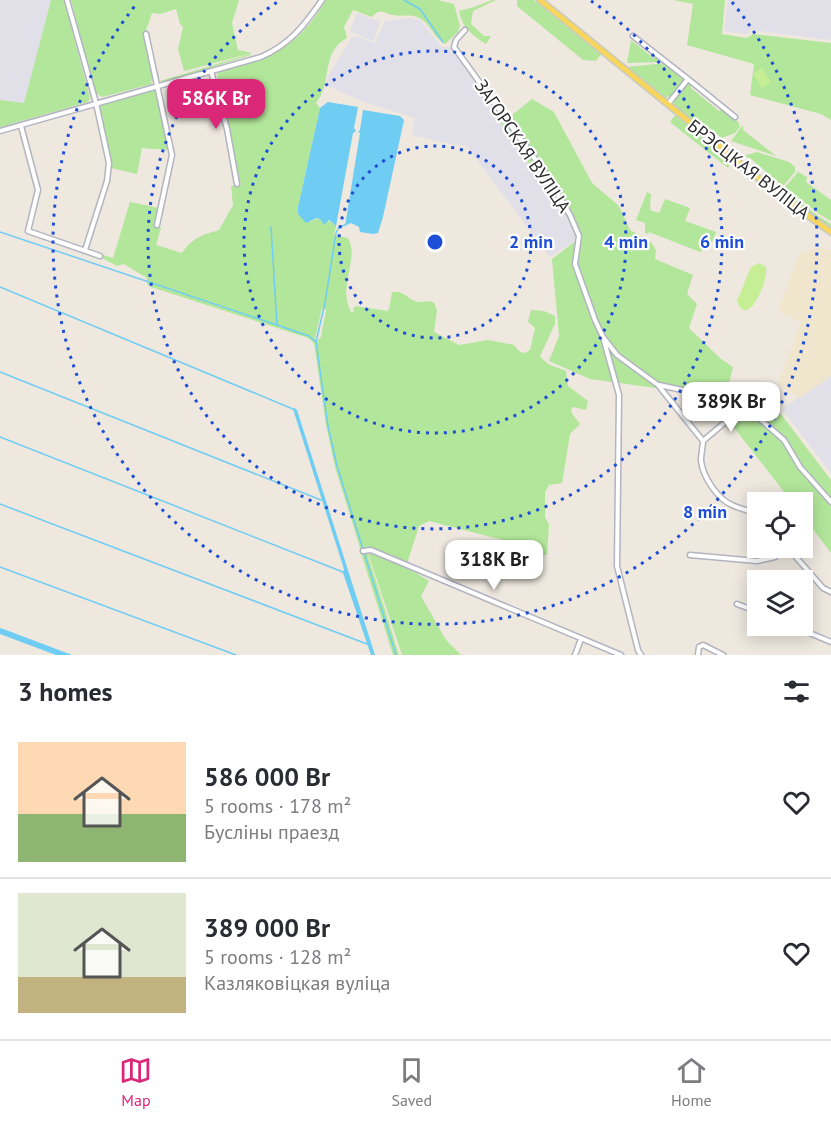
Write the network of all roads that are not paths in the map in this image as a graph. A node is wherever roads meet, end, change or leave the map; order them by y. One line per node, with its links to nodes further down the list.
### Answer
1 (67, 0): 10 (street)
2 (322, 0): 7 (street)
3 (540, 0): 11 (main road, БРЭСЦКАЯ ВУЛІЦА)
4 (465, 30): 20 (street, ЗАГОРСКАЯ ВУЛІЦА)
5 (146, 34): 9 (street)
6 (633, 36): 8 (street, БРЭСЦКАЯ ВУЛІЦА)
7 (211, 71): 9 (street); 15 (street)
8 (688, 79): 11 (street); 12 (street, БРЭСЦКАЯ ВУЛІЦА)
9 (157, 86): 10 (street); 16 (street)
10 (96, 103): 13 (street); 18 (street)
11 (668, 104): 17 (main road, БРЭСЦКАЯ ВУЛІЦА)
12 (735, 117)
13 (21, 126): 14 (street); 18 (street)
14 (0, 131)
15 (237, 184)
16 (157, 225)
17 (831, 232)
18 (85, 250): 19 (street)
19 (100, 256)
20 (603, 337): 21 (street, ЗАГОРСКАЯ ВУЛІЦА); 36 (street, ЗАГОРСКАЯ ВУЛІЦА)
21 (658, 385): 22 (street); 23 (street, ЗАГОРСКАЯ ВУЛІЦА)
22 (743, 407): 23 (street); 24 (street)
23 (703, 441): 25 (street)
24 (830, 501)
25 (747, 509)
26 (363, 551): 34 (street)
27 (690, 555): 28 (street)
28 (770, 558)
29 (795, 558): 30 (street)
30 (831, 592)
31 (737, 604): 32 (street)
32 (747, 608)
33 (813, 633): 35 (street)
34 (581, 639): 37 (street); 38 (street)
35 (831, 640)
36 (638, 650): 39 (street); 40 (street, ЗАГОРСКАЯ ВУЛІЦА)
37 (575, 655)
38 (621, 655)
39 (633, 655)
40 (641, 655)
41 (698, 655): 42 (street)
42 (723, 655)

